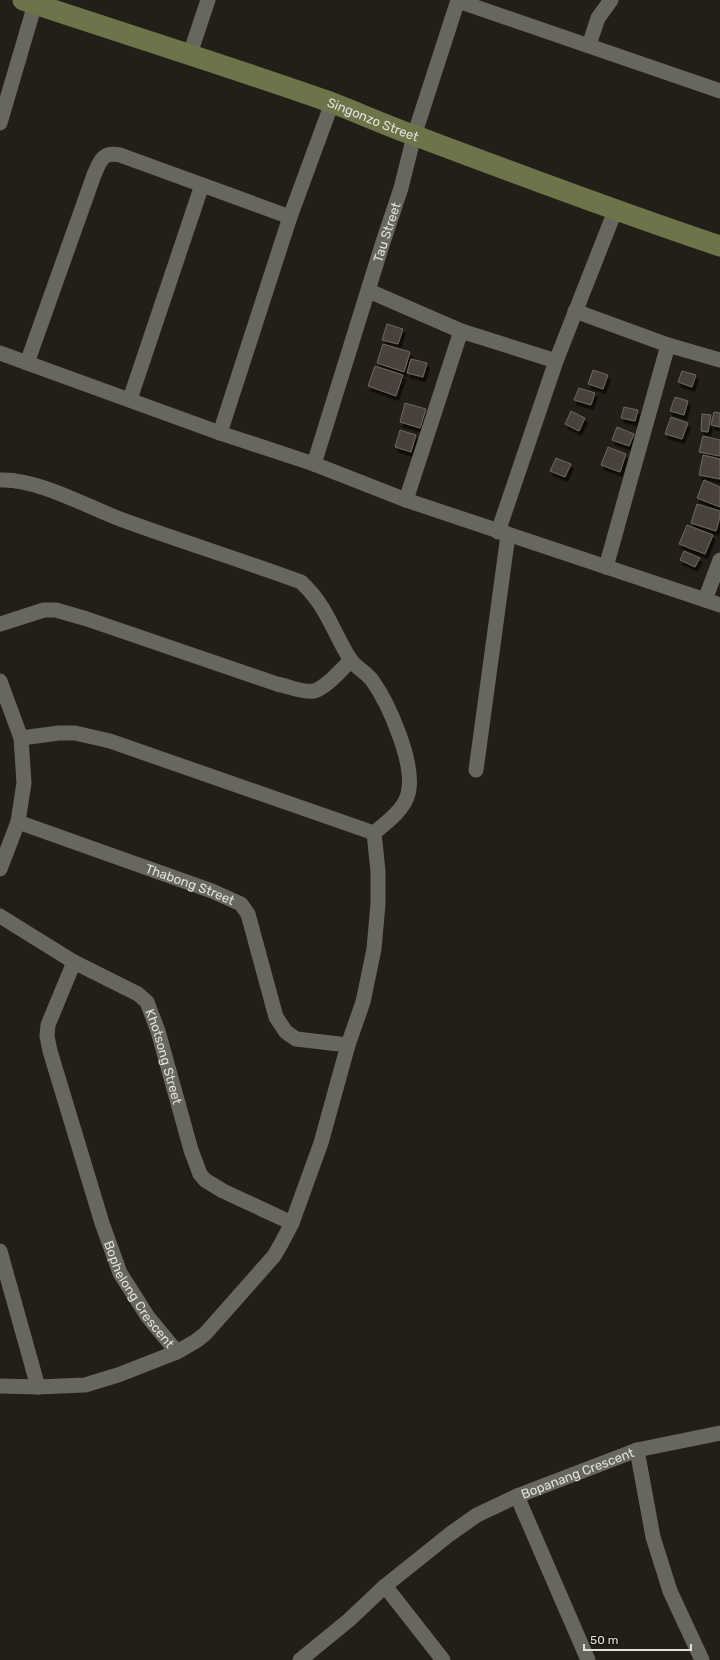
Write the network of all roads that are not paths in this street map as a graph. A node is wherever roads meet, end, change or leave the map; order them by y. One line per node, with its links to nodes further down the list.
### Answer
1 (208, 0): 6 (street)
2 (612, 0): 5 (street)
3 (458, 1): 5 (street); 10 (street, Tau Street)
4 (29, 2): 6 (street, Singonzo Street); 9 (street)
5 (589, 46): 7 (street)
6 (190, 54): 8 (street, Singonzo Street)
7 (720, 91)
8 (332, 103): 10 (street, Singonzo Street); 13 (street)
9 (0, 123)
10 (414, 136): 12 (street, Singonzo Street); 15 (street, Tau Street)
11 (202, 185): 13 (street); 22 (street); 23 (street)
12 (615, 211): 14 (street, Singonzo Street); 16 (street)
13 (290, 217): 24 (street)
14 (720, 246)
15 (369, 291): 17 (street); 25 (street, Tau Street)
16 (575, 311): 18 (street); 21 (street)
17 (461, 331): 21 (street); 27 (street)
18 (668, 345): 20 (street); 30 (street)
19 (0, 353): 22 (street)
20 (720, 360)
21 (556, 361): 28 (street)
22 (27, 363): 23 (street)
23 (130, 399): 24 (street)
24 (220, 432): 25 (street)
25 (314, 464): 27 (street)
26 (0, 480): 34 (street)
27 (406, 500): 28 (street)
28 (503, 534): 30 (street); 37 (street)
29 (720, 560): 31 (street)
30 (606, 567): 31 (street)
31 (705, 600): 32 (street)
32 (720, 606)
33 (0, 624): 34 (street)
34 (351, 660): 39 (street)
35 (1, 685): 36 (street)
36 (21, 738): 38 (street); 39 (street)
37 (476, 770)
38 (18, 822): 40 (street); 43 (street, Thabong Street)
39 (374, 834): 43 (street)
40 (0, 868)
41 (0, 916): 42 (street, Khotsong Street)
42 (74, 962): 44 (street, Khotsong Street); 46 (street, Bophelong Crescent)
43 (348, 1046): 44 (street)
44 (292, 1223): 46 (street)
45 (0, 1251): 48 (street)
46 (177, 1352): 48 (street, Bophelong Crescent)
47 (0, 1386): 48 (street, Bophelong Crescent)
48 (38, 1387)
49 (720, 1433): 50 (street, Bopanang Crescent)
50 (637, 1450): 51 (street, Bopanang Crescent); 56 (street)
51 (517, 1496): 52 (street); 55 (street, Bopanang Crescent)
52 (385, 1586): 53 (street); 54 (street)
53 (300, 1660)
54 (443, 1660)
55 (588, 1660)
56 (702, 1660)

